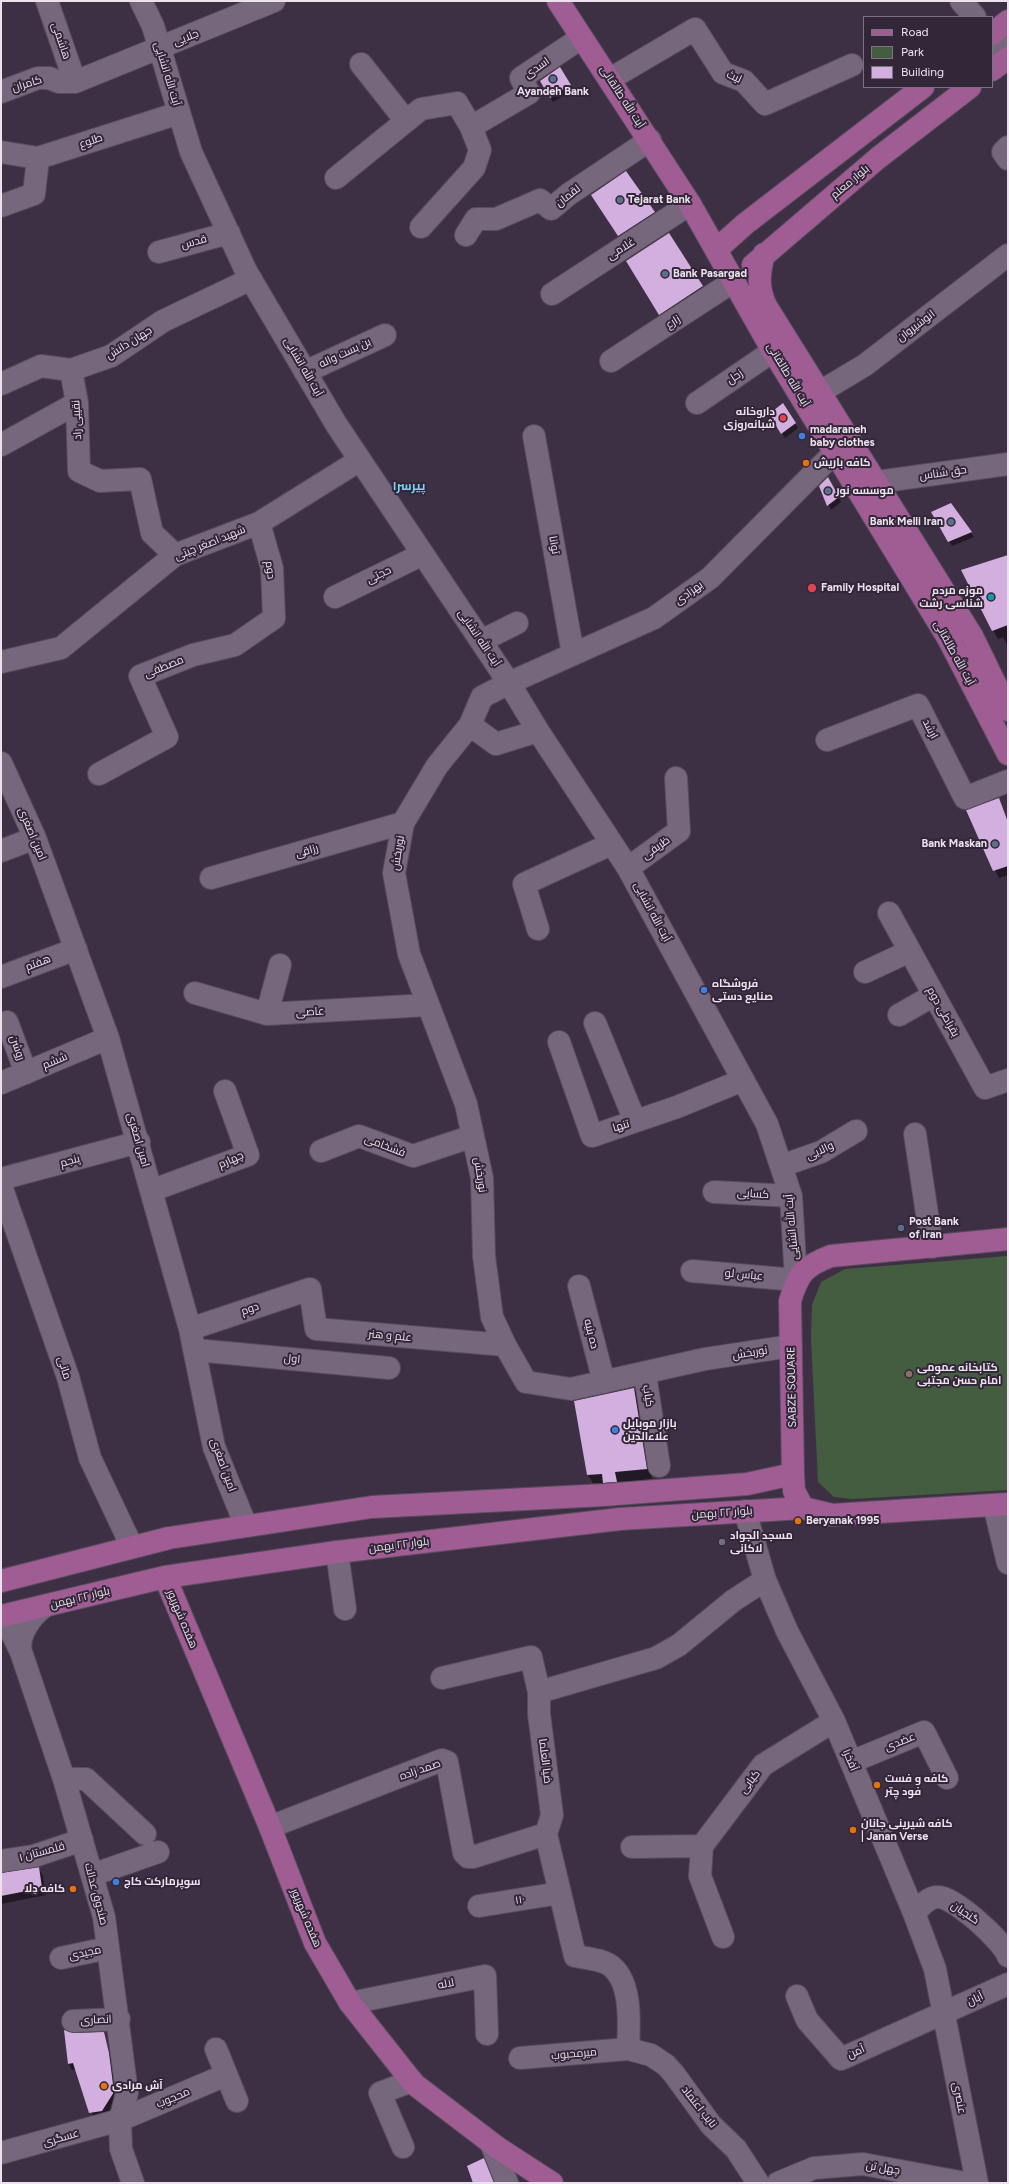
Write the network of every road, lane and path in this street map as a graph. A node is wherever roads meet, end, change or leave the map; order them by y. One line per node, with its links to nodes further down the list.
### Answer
1 (47, 1): 17 (street, هاشمی)
2 (141, 1): 11 (street, آیت الله انشایی)
3 (274, 1): 11 (street, جلایی)
4 (558, 1): 10 (main road, آیت الله طالقانی)
5 (961, 1): 6 (street)
6 (974, 16)
7 (1008, 22): 8 (main road)
8 (993, 34)
9 (993, 36): 12 (street)
10 (582, 38): 16 (main road, آیت الله طالقانی); 23 (street, اسدی)
11 (160, 49): 17 (street, جلایی); 21 (street, آیت الله انشایی)
12 (1008, 57): 15 (main road)
13 (361, 64): 22 (street)
14 (852, 65): 16 (street, لیث)
15 (993, 69)
16 (610, 78): 24 (main road, آیت الله طالقانی)
17 (76, 82): 20 (street, کامران)
18 (922, 88): 35 (main road)
19 (969, 88): 37 (main road, بلوار معلم)
20 (1, 92)
21 (179, 113): 27 (street, طلوع); 33 (street, آیت الله انشایی)
22 (406, 121): 23 (street); 29 (street)
23 (472, 127): 32 (street)
24 (650, 140): 30 (main road, آیت الله طالقانی); 34 (street, لقمان)
25 (1008, 147): 28 (street)
26 (1, 152): 27 (street, طلوع)
27 (38, 158): 31 (street)
28 (1008, 159)
29 (336, 178)
30 (690, 204): 35 (main road, آیت الله طالقانی); 41 (street, غلامی)
31 (1, 206)
32 (420, 227)
33 (229, 233): 36 (street, قدس); 39 (street, آیت الله انشایی)
34 (466, 235)
35 (716, 250): 40 (main road, آیت الله طالقانی)
36 (159, 252)
37 (764, 254): 40 (main road, بلوار معلم); 48 (main road, آیت الله طالقانی)
38 (1008, 255): 48 (street, انوشیروان)
39 (251, 279): 45 (street, جهان دانش); 46 (street, آیت الله انشایی)
40 (734, 282): 43 (main road, آیت الله طالقانی); 44 (street, زارع)
41 (552, 294)
42 (385, 335): 46 (street, بن بست واله)
43 (773, 351): 50 (street, زحل); 53 (main road, آیت الله طالقانی)
44 (611, 361)
45 (71, 370): 47 (street, جهان دانش); 49 (street, نقیبی راد)
46 (305, 372): 54 (street, آیت الله انشایی)
47 (1, 384)
48 (820, 392): 56 (main road, آیت الله طالقانی)
49 (77, 403): 52 (street); 59 (street, نقیبی راد)
50 (697, 403)
51 (534, 436): 64 (street, توانا)
52 (1, 444)
53 (834, 453): 64 (street, بهزادی); 71 (main road, آیت الله طالقانی)
54 (360, 460): 57 (street, شهید اصغر چیتی); 58 (street, آیت الله انشایی)
55 (1008, 464): 56 (street, حق شناس)
56 (877, 482): 67 (main road, آیت الله طالقانی)
57 (259, 523): 59 (street, شهید اصغر چیتی); 61 (street, دوم)
58 (423, 554): 60 (street, حجتی); 63 (street, آیت الله انشایی)
59 (175, 555): 65 (street, شهید اصغر چیتی)
60 (335, 597)
61 (274, 618): 73 (street, مصطفی)
62 (517, 623): 63 (street)
63 (481, 641): 66 (street, آیت الله انشایی)
64 (573, 654): 66 (street, بهزادی)
65 (1, 662)
66 (509, 683): 68 (street, نوربخش); 69 (street, آیت الله انشایی)
67 (1008, 710)
68 (470, 724): 69 (street); 76 (street, نوربخش)
69 (538, 731): 78 (street, آیت الله انشایی)
70 (827, 740): 75 (street, ارشد)
71 (1008, 754)
72 (1, 764): 77 (street, امین اصغری)
73 (99, 774)
74 (676, 778): 80 (street, ظریفی)
75 (1008, 781)
76 (403, 824): 81 (street, رزاقی); 91 (street, نوربخش)
77 (35, 838): 79 (street); 84 (street, امین اصغری)
78 (612, 844): 80 (street, آیت الله انشایی); 83 (street)
79 (1, 851)
80 (628, 868): 99 (street, آیت الله انشایی)
81 (211, 878)
82 (889, 914): 85 (street, بقراطی دوم)
83 (538, 929)
84 (76, 949): 88 (street, هفتم); 96 (street, امین اصغری)
85 (910, 951): 87 (street); 90 (street, بقراطی دوم)
86 (280, 965): 92 (street)
87 (865, 972)
88 (1, 977)
89 (195, 993): 92 (street, عاصی)
90 (934, 995): 93 (street); 100 (street, بقراطی دوم)
91 (428, 1005): 92 (street, عاصی); 106 (street, نوربخش)
92 (267, 1014)
93 (899, 1015)
94 (7, 1022): 98 (street, روشن)
95 (595, 1023): 103 (street)
96 (108, 1038): 98 (street, ششم); 107 (street, امین اصغری)
97 (558, 1042): 103 (street, تنها)
98 (26, 1073): 101 (street, ششم)
99 (743, 1080): 103 (street, تنها); 109 (street, آیت الله انشایی)
100 (1008, 1080)
101 (1, 1083)
102 (225, 1090): 112 (street, چهارم)
103 (635, 1121)
104 (856, 1131): 109 (street, والایی)
105 (915, 1134): 116 (street)
106 (473, 1136): 108 (street, فشخامی); 122 (street, نوربخش)
107 (139, 1142): 110 (street, پنجم); 112 (street, امین اصغری)
108 (321, 1150)
109 (781, 1166): 114 (street, آیت الله انشایی)
110 (1, 1179)
111 (1, 1186): 136 (street, مانی)
112 (153, 1190): 121 (street, امین اصغری)
113 (714, 1192): 114 (street, کسایی)
114 (791, 1196): 118 (street, آیت الله انشایی)
115 (1008, 1239): 116 (main road, SABZE SQUARE)
116 (932, 1247): 118 (main road, SABZE SQUARE)
117 (692, 1271): 118 (street, عباس لو)
118 (796, 1280): 123 (main road, SABZE SQUARE)
119 (579, 1286): 126 (street, ده بنیه)
120 (310, 1289): 121 (street, دوم); 122 (street, علم و هنر)
121 (193, 1339): 124 (street, اول); 134 (street, امین اصغری)
122 (505, 1345): 126 (street, نوربخش)
123 (791, 1346): 125 (street, نوربخش); 128 (main road, SABZE SQUARE)
124 (388, 1368)
125 (645, 1374): 126 (street, نوربخش); 127 (street, کیاب)
126 (604, 1382)
127 (659, 1466)
128 (793, 1474): 129 (main road); 132 (main road, SABZE SQUARE)
129 (761, 1482): 130 (main road); 133 (main road)
130 (495, 1501): 134 (main road); 135 (main road)
131 (1001, 1504): 132 (main road); 138 (street)
132 (803, 1508): 133 (main road, بلوار ۲۲ بهمن)
133 (755, 1511): 135 (main road, بلوار ۲۲ بهمن); 140 (street, آفخرا)
134 (246, 1526): 136 (main road)
135 (497, 1533): 137 (main road, بلوار ۲۲ بهمن)
136 (132, 1547): 141 (main road)
137 (337, 1552): 139 (main road, بلوار ۲۲ بهمن); 143 (street)
138 (1008, 1563)
139 (165, 1577): 142 (main road, بلوار ۲۲ بهمن); 152 (main road, هفده شهریور)
140 (764, 1580): 147 (street); 148 (street, آفخرا)
141 (1, 1581)
142 (44, 1607): 144 (main road, بلوار ۲۲ بهمن); 145 (street)
143 (345, 1609)
144 (1, 1616): 145 (street, صندوق عدالت)
145 (22, 1652): 151 (street, صندوق عدالت)
146 (442, 1678): 147 (street, ضیا العلما)
147 (539, 1692): 154 (street, ضیا العلما)
148 (834, 1721): 149 (street, آفخرا); 156 (street, کیابی)
149 (851, 1762): 150 (street, عضدی); 162 (street, آفخرا)
150 (947, 1778)
151 (64, 1779): 153 (street); 155 (street, صندوق عدالت)
152 (270, 1827): 154 (street, صمد زاده); 170 (main road, هفده شهریور)
153 (145, 1834)
154 (546, 1834): 161 (street)
155 (82, 1840): 159 (street, قلمستان ۱); 160 (street, صندوق عدالت)
156 (702, 1846): 157 (street); 164 (street)
157 (632, 1847)
158 (158, 1852): 160 (street)
159 (1, 1862)
160 (92, 1875): 166 (street, صندوق عدالت)
161 (560, 1893): 163 (street, ۱۱۰); 176 (street)
162 (926, 1899): 165 (street, گنجیان); 171 (street, آفخرا)
163 (479, 1906)
164 (723, 1937)
165 (1005, 1947)
166 (108, 1948): 167 (street, مجیدی); 172 (street, صندوق عدالت)
167 (61, 1958)
168 (1008, 1984): 171 (street, آبان)
169 (797, 1996): 171 (street, آمن)
170 (350, 2003): 174 (street, لاله); 179 (main road, هفده شهریور)
171 (942, 2014): 191 (street, عنصری)
172 (118, 2019): 173 (street, انصاری); 181 (street, صندوق عدالت)
173 (73, 2021)
174 (487, 2034)
175 (216, 2049): 178 (street)
176 (628, 2049): 177 (street, میرمحبوب); 188 (street, نایب اعتماد)
177 (520, 2058)
178 (226, 2075): 180 (street); 181 (street, محجوب)
179 (412, 2081): 182 (main road, هفده شهریور); 183 (street)
180 (236, 2101)
181 (120, 2120): 184 (street, عسگری); 185 (street, صندوق عدالت)
182 (492, 2143): 186 (street); 187 (main road, هفده شهریور)
183 (403, 2147)
184 (1, 2153)
185 (133, 2183)
186 (507, 2183)
187 (552, 2183)
188 (758, 2183)
189 (778, 2183): 190 (street, چهل تن)
190 (965, 2183)
191 (977, 2183)

